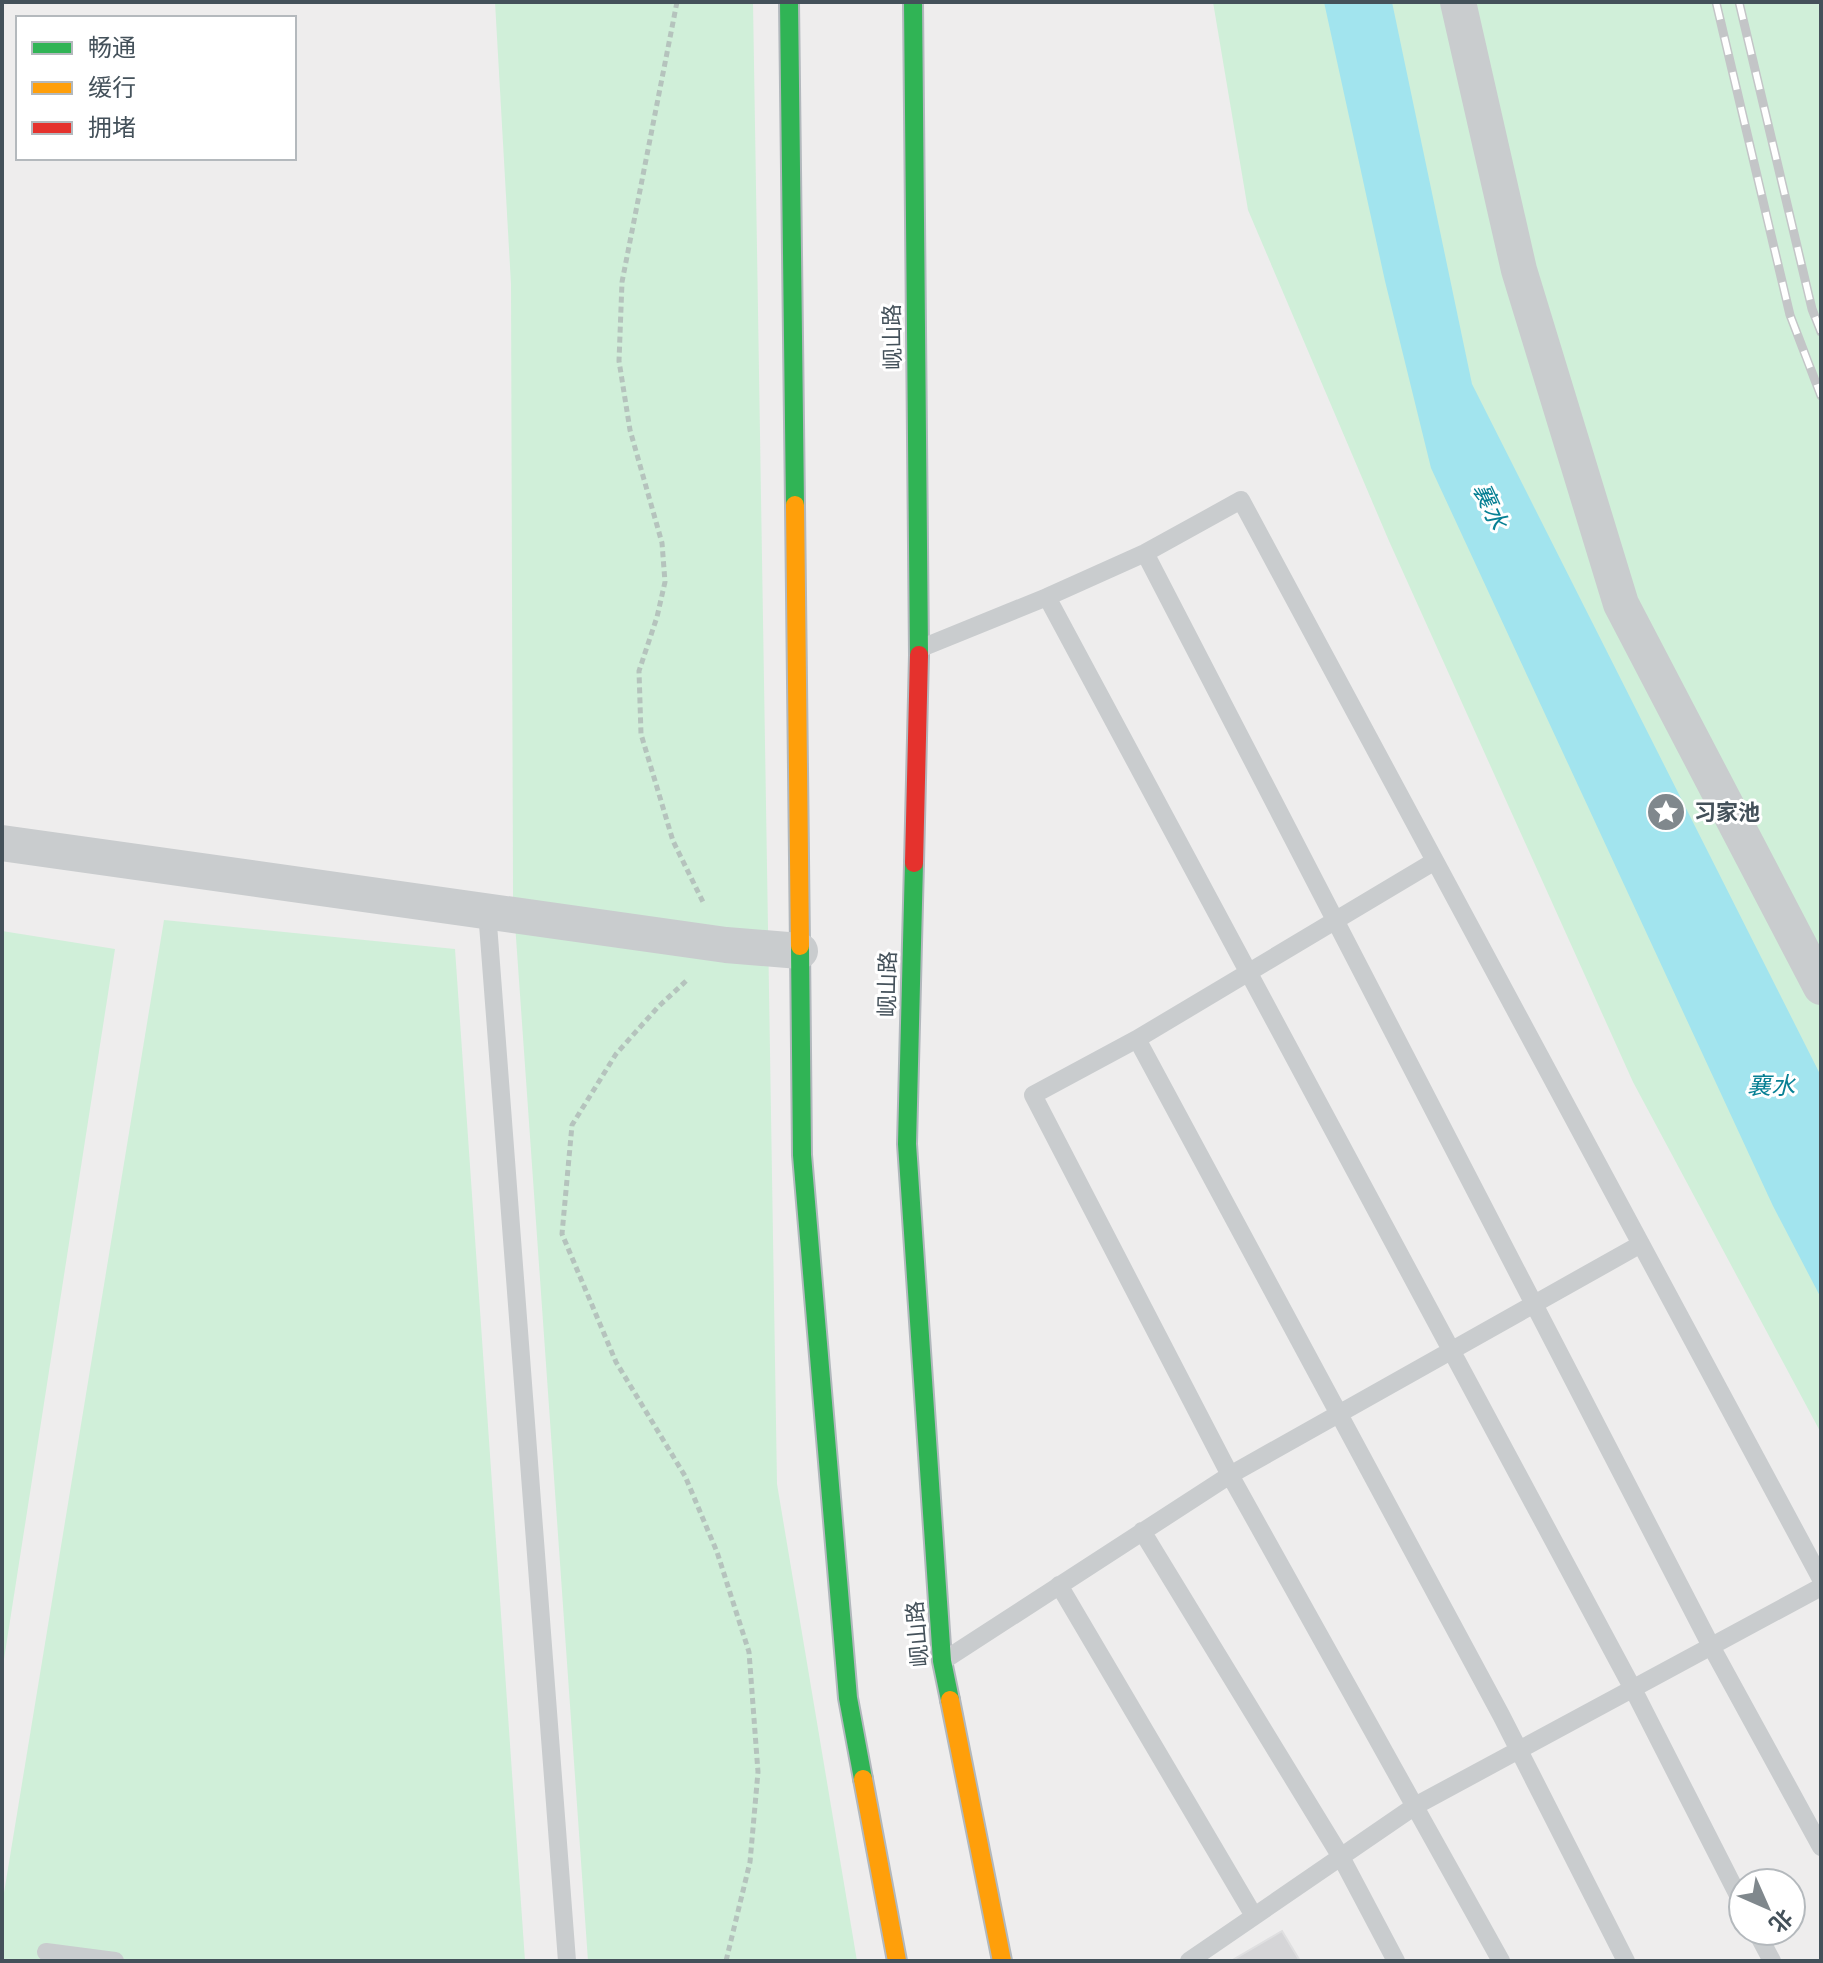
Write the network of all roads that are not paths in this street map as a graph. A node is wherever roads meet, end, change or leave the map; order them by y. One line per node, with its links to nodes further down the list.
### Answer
1 (789, 2): 11 (highway)
2 (913, 2): 6 (highway, 岘山路)
3 (1458, 2): 13 (street)
4 (1145, 553): 5 (lane); 8 (lane); 10 (lane)
5 (1047, 597): 6 (lane); 12 (lane)
6 (919, 649): 25 (highway, 岘山路)
7 (2, 843): 9 (street)
8 (1435, 861): 10 (lane); 15 (lane)
9 (487, 911): 11 (street); 35 (lane)
10 (1335, 921): 12 (lane); 16 (lane)
11 (800, 951): 36 (highway)
12 (1247, 974): 14 (lane); 17 (lane)
13 (1821, 987)
14 (1137, 1039): 18 (lane); 19 (lane)
15 (1641, 1244): 16 (lane); 21 (lane)
16 (1533, 1304): 17 (lane); 24 (lane)
17 (1450, 1350): 18 (lane); 26 (lane)
18 (1338, 1414): 19 (lane); 27 (lane)
19 (1230, 1475): 20 (lane); 28 (lane)
20 (1142, 1531): 22 (lane); 30 (lane)
21 (1821, 1579)
22 (1059, 1585): 25 (lane); 32 (lane)
23 (1821, 1587): 24 (lane)
24 (1711, 1646): 26 (lane); 29 (lane)
25 (942, 1661): 37 (highway, 岘山路)
26 (1633, 1689): 27 (lane); 31 (lane)
27 (1519, 1751): 28 (lane); 41 (lane)
28 (1415, 1806): 30 (lane); 40 (lane)
29 (1821, 1847)
30 (1341, 1857): 32 (lane); 39 (lane)
31 (1727, 1874)
32 (1254, 1916): 38 (lane)
33 (46, 1952): 34 (lane)
34 (115, 1961)
35 (567, 1961)
36 (897, 1961)
37 (1002, 1961)
38 (1189, 1961)
39 (1396, 1961)
40 (1501, 1961)
41 (1626, 1961)

